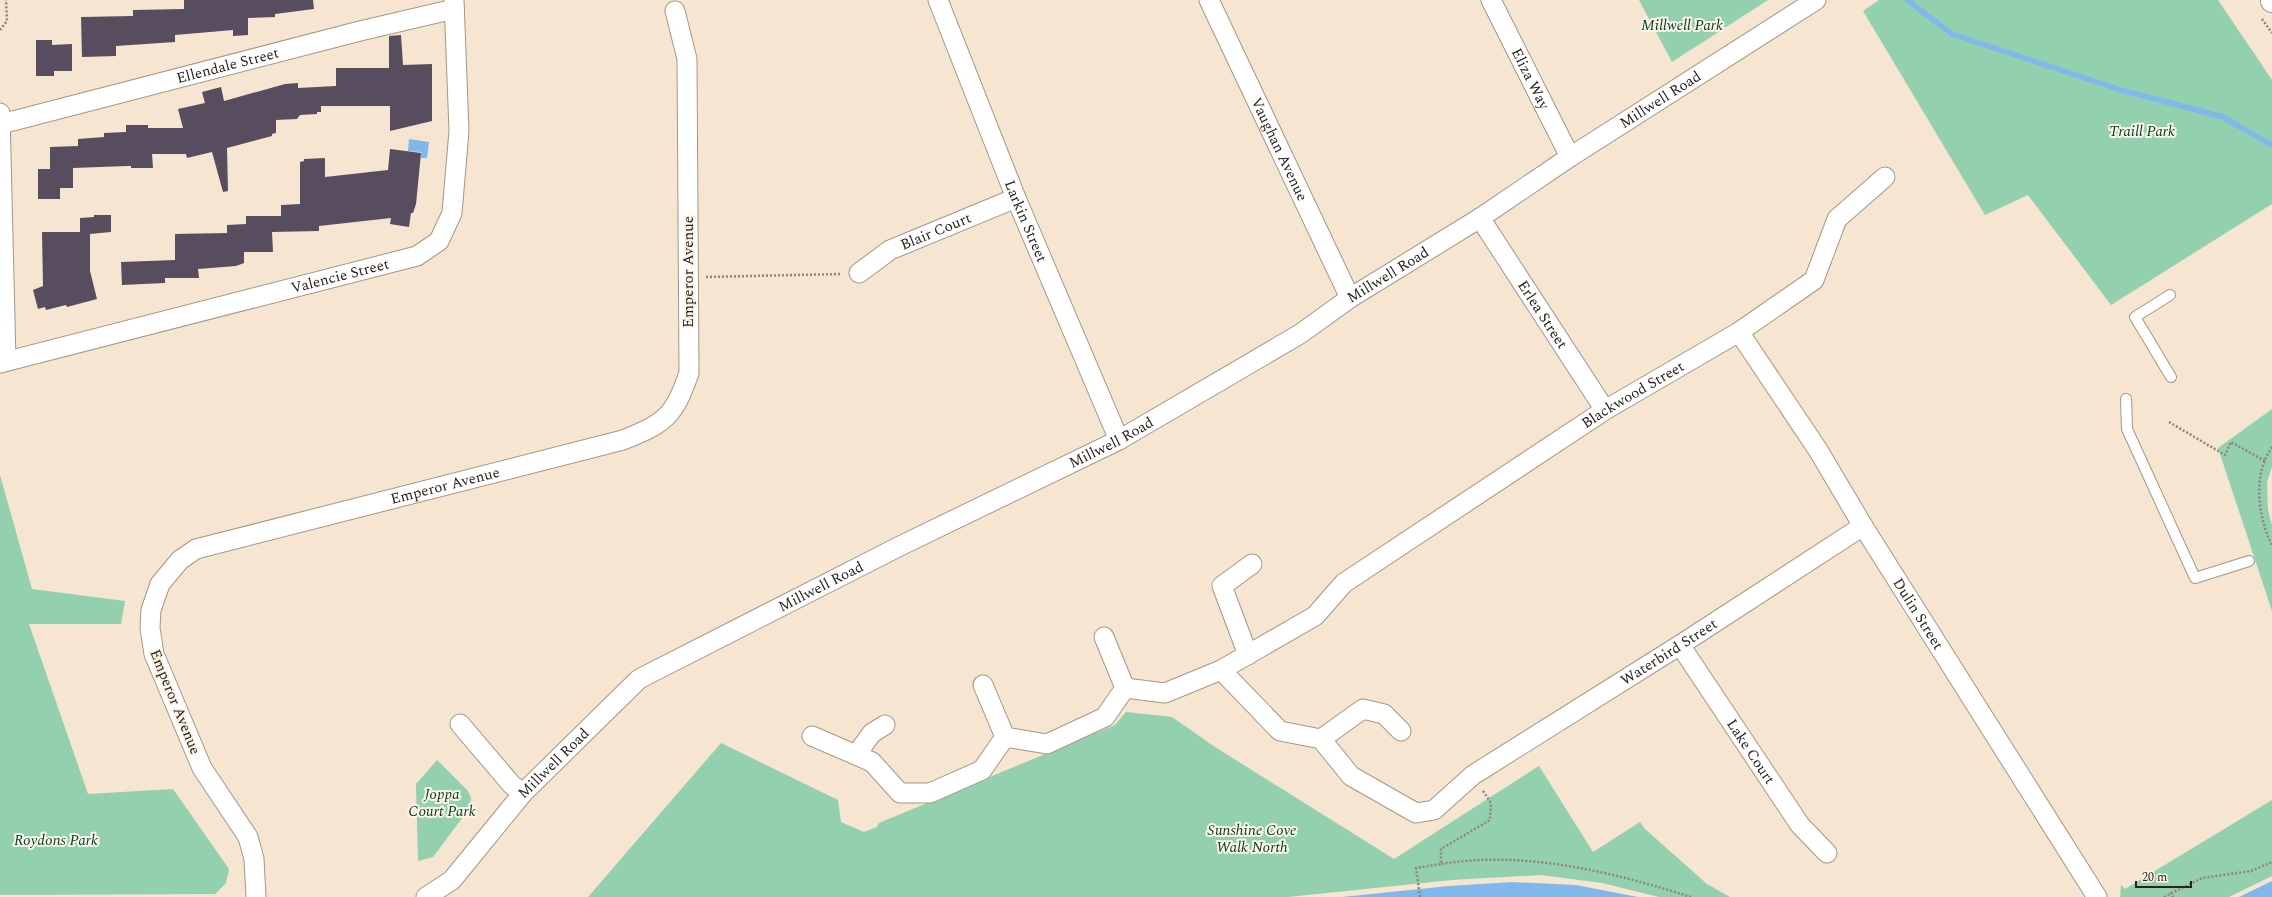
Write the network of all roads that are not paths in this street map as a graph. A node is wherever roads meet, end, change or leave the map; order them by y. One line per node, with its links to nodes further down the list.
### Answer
1 (938, 0): 10 (street, Larkin Street)
2 (1209, 0): 14 (street, Vaughan Avenue)
3 (1491, 0): 8 (street, Eliza Way)
4 (1816, 0): 8 (street, Millwell Road)
5 (454, 5): 7 (street, Ellendale Street); 16 (street, Valencie Street)
6 (675, 10): 39 (street, Emperor Avenue)
7 (0, 118): 16 (street)
8 (1570, 157): 11 (street, Millwell Road)
9 (1885, 177): 15 (street, Blackwood Street)
10 (1016, 198): 12 (street, Blair Court); 20 (street, Larkin Street)
11 (1480, 218): 14 (street, Millwell Road); 19 (street, Erlea Street)
12 (859, 273)
13 (2170, 295): 17 (lane)
14 (1350, 298): 20 (street, Millwell Road)
15 (1739, 332): 19 (street, Blackwood Street); 21 (street, Dulin Street)
16 (3, 362)
17 (2171, 377)
18 (2126, 399): 22 (lane)
19 (1605, 410): 26 (street, Blackwood Street)
20 (1119, 440): 37 (street, Millwell Road)
21 (1863, 526): 25 (street, Waterbird Street); 41 (street, Dulin Street)
22 (2249, 561)
23 (1252, 564): 26 (street)
24 (1104, 637): 29 (street)
25 (1680, 645): 35 (street, Waterbird Street); 38 (street, Lake Court)
26 (1248, 655): 27 (street, Blackwood Street)
27 (1221, 670): 29 (street, Blackwood Street); 35 (street)
28 (983, 685): 34 (street)
29 (1125, 688): 34 (street)
30 (460, 724): 37 (street)
31 (885, 725): 36 (street)
32 (1401, 731): 35 (street)
33 (812, 736): 36 (street)
34 (1005, 737): 36 (street)
35 (1320, 739)
36 (856, 755)
37 (523, 793): 40 (street, Millwell Road)
38 (1827, 853)
39 (256, 897)
40 (426, 897)
41 (2098, 897)

